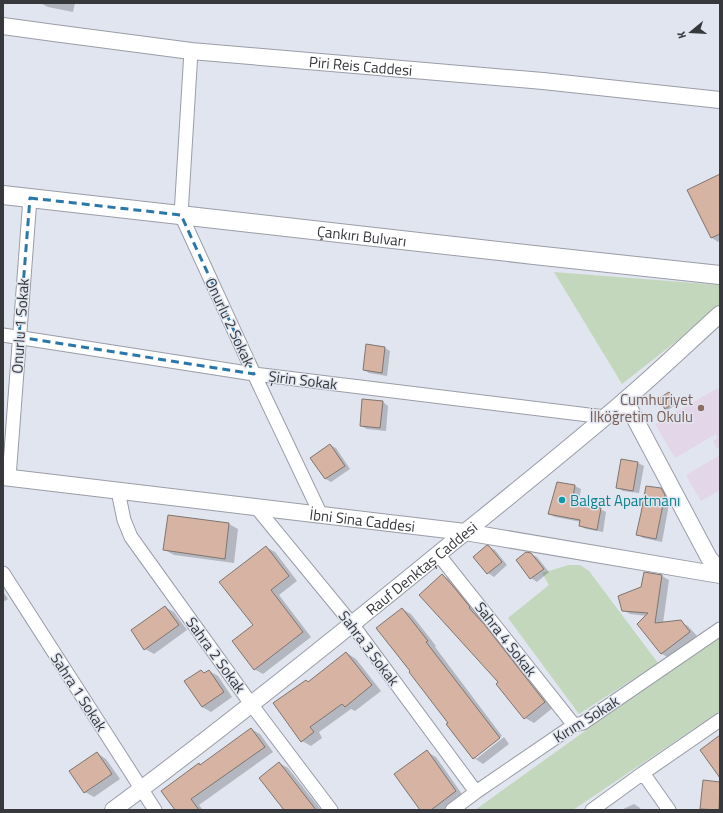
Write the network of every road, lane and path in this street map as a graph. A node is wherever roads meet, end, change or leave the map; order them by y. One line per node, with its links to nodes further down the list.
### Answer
1 (3, 26): 2 (street, Piri Reis Caddesi)
2 (190, 51): 3 (street, Piri Reis Caddesi); 6 (street)
3 (720, 100)
4 (3, 195): 5 (main road, Çankırı Bulvarı)
5 (30, 198): 6 (main road, Çankırı Bulvarı); 10 (street, Onurlu 1 Sokak)
6 (181, 215): 7 (main road, Çankırı Bulvarı); 11 (street, Onurlu 2 Sokak)
7 (720, 275)
8 (720, 314): 12 (street, Rauf Denktaş Caddesi)
9 (3, 335): 10 (street, Şirin Sokak)
10 (19, 337): 11 (street, Şirin Sokak); 14 (street, Onurlu 1 Sokak)
11 (254, 374): 13 (street, Şirin Sokak); 17 (street, Onurlu 2 Sokak)
12 (625, 400): 13 (street, Rauf Denktaş Caddesi); 20 (street)
13 (605, 417): 18 (street, Rauf Denktaş Caddesi)
14 (6, 477): 15 (street, İbni Sina Caddesi)
15 (118, 491): 16 (street, İbni Sina Caddesi); 25 (street, Sahra 2 Sokak)
16 (256, 507): 17 (street, İbni Sina Caddesi); 23 (street, Sahra 3 Sokak)
17 (321, 515): 18 (street, İbni Sina Caddesi)
18 (465, 532): 19 (street, Rauf Denktaş Caddesi); 22 (street, İbni Sina Caddesi)
19 (438, 554): 23 (street, Rauf Denktaş Caddesi); 27 (street, Sahra 4 Sokak)
20 (720, 571)
21 (3, 573): 29 (street, Sahra 1 Sokak)
22 (720, 575)
23 (352, 624): 25 (street, Rauf Denktaş Caddesi); 30 (street, Sahra 3 Sokak)
24 (720, 629): 27 (street, Kırım Sokak)
25 (251, 704): 29 (street, Rauf Denktaş Caddesi); 33 (street, Sahra 2 Sokak)
26 (720, 720): 28 (street)
27 (574, 725): 30 (street, Kırım Sokak)
28 (643, 772): 35 (street); 36 (street)
29 (141, 789): 31 (street, Rauf Denktaş Caddesi); 32 (street, Sahra 1 Sokak)
30 (476, 792): 34 (street, Kırım Sokak)
31 (113, 810)
32 (154, 810)
33 (331, 810)
34 (452, 810)
35 (592, 810)
36 (669, 810)

